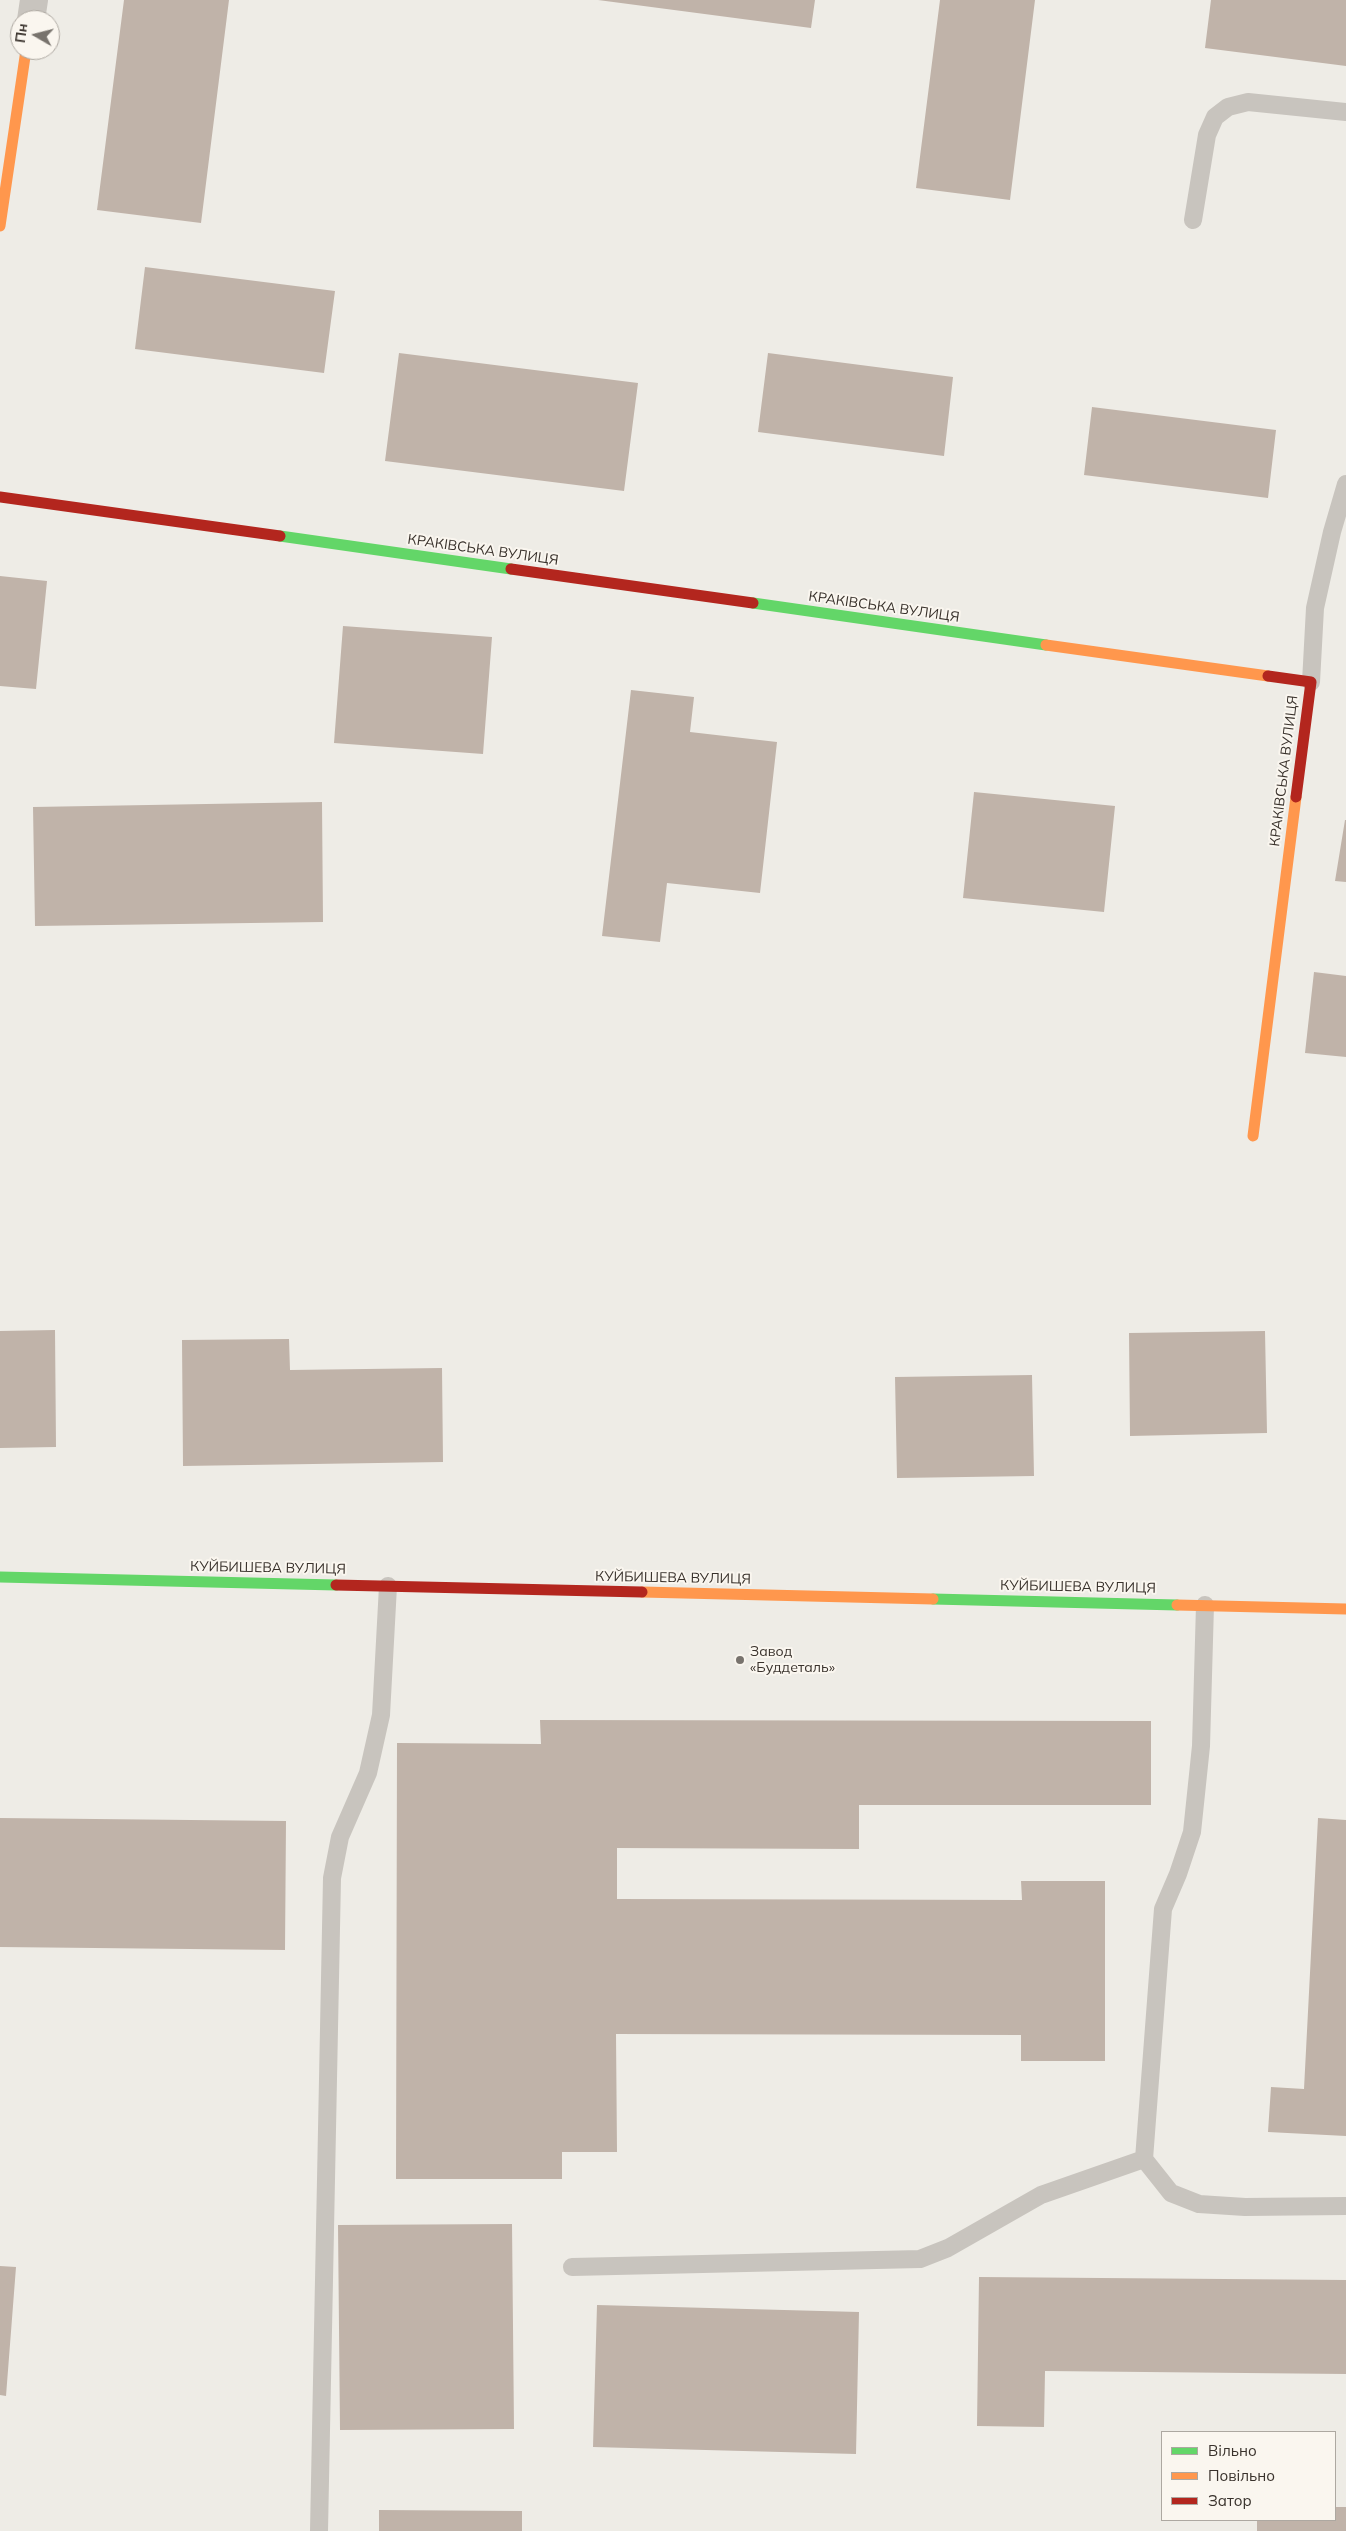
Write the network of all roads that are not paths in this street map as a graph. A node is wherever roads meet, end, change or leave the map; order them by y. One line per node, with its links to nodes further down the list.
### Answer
1 (25, 60): 4 (street)
2 (1346, 112): 3 (lane)
3 (1194, 220)
4 (0, 226)
5 (1346, 484): 7 (lane)
6 (0, 497): 7 (street, КРАКІВСЬКА ВУЛИЦЯ)
7 (1310, 682): 8 (street, КРАКІВСЬКА ВУЛИЦЯ)
8 (1253, 1136)
9 (0, 1577): 10 (street, КУЙБИШЕВА ВУЛИЦЯ)
10 (388, 1586): 11 (street, КУЙБИШЕВА ВУЛИЦЯ); 16 (lane)
11 (1204, 1605): 12 (street, КУЙБИШЕВА ВУЛИЦЯ); 13 (lane)
12 (1346, 1609)
13 (1144, 2158): 14 (lane); 15 (lane)
14 (1346, 2206)
15 (572, 2266)
16 (319, 2531)

